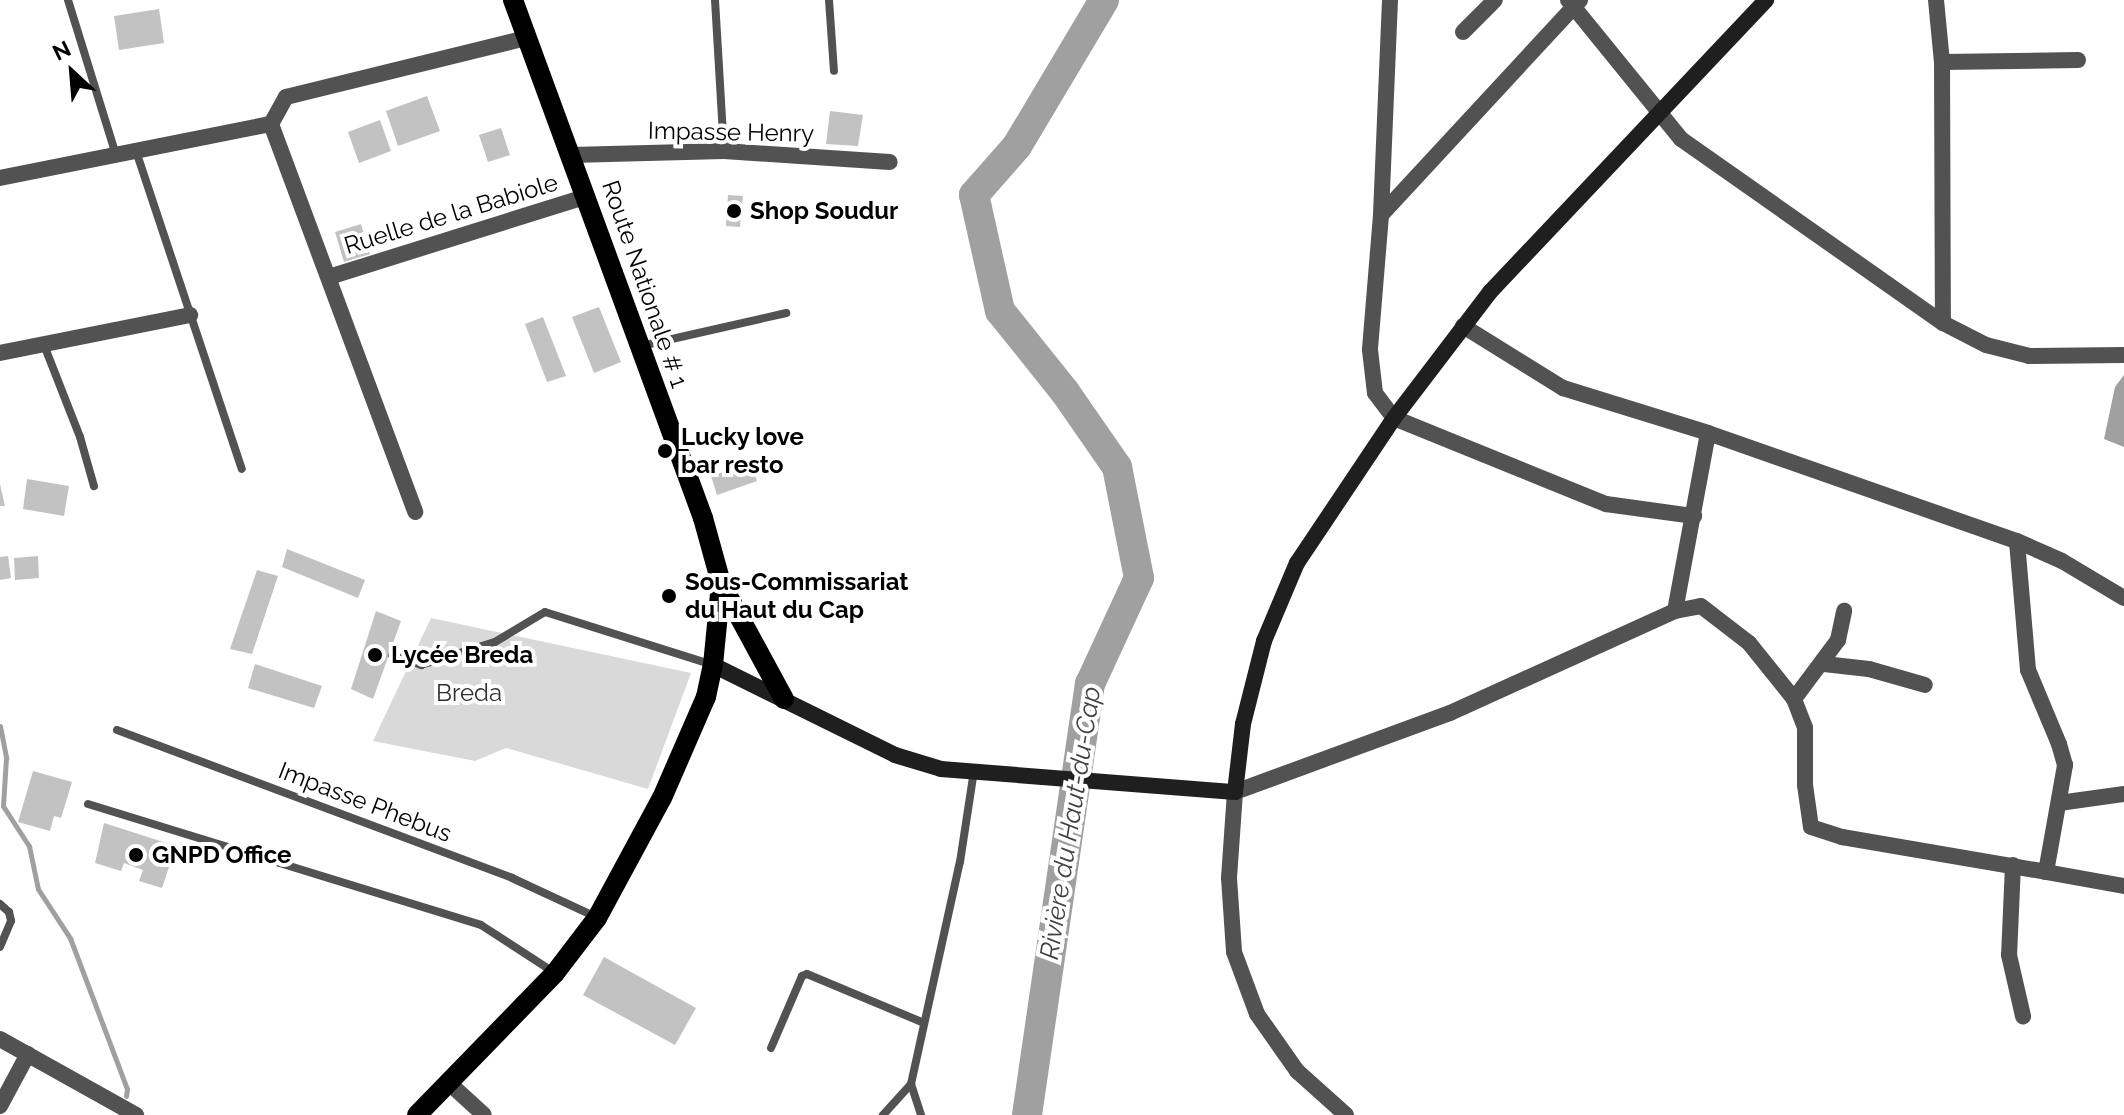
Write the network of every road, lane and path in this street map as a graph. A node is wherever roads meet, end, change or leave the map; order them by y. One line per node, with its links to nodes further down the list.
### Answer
1 (68, 0): 19 (lane)
2 (513, 0): 11 (main road, Route Nationale # 1)
3 (715, 0): 18 (lane)
4 (829, 0): 14 (lane)
5 (1390, 0): 24 (street)
6 (1495, 0): 10 (street)
7 (1766, 0): 15 (main road)
8 (1936, 0): 13 (street)
9 (1573, 2): 15 (street); 24 (street)
10 (1463, 32)
11 (527, 38): 16 (street); 20 (main road, Route Nationale # 1)
12 (2078, 60): 13 (street)
13 (1942, 62): 28 (street)
14 (834, 71)
15 (1659, 114): 28 (street); 29 (main road)
16 (271, 124): 17 (street); 25 (street)
17 (136, 150): 19 (street); 27 (lane)
18 (724, 151): 20 (street, Impasse Henry); 21 (street, Impasse Henry)
19 (116, 155): 22 (street)
20 (571, 155): 23 (main road, Route Nationale # 1)
21 (890, 162)
22 (0, 178)
23 (587, 196): 25 (street, Ruelle de la Babiole); 31 (main road, Route Nationale # 1)
24 (1381, 215): 34 (street)
25 (329, 277): 38 (street)
26 (786, 313): 31 (lane)
27 (190, 315): 30 (street); 36 (lane)
28 (1943, 323): 33 (street)
29 (1463, 326): 34 (main road); 35 (street)
30 (44, 345): 32 (street); 37 (lane)
31 (640, 347): 41 (main road, Route Nationale # 1)
32 (0, 353)
33 (2124, 355)
34 (1394, 418): 39 (street); 53 (main road)
35 (1708, 433): 39 (street); 40 (street)
36 (242, 469)
37 (94, 486)
38 (415, 512)
39 (1694, 516): 43 (street)
40 (2017, 541): 42 (street); 55 (street)
41 (721, 583): 47 (main road, Route Nationale # 1); 49 (main road)
42 (2124, 598)
43 (1675, 611): 50 (street); 53 (street)
44 (1844, 611): 46 (street)
45 (392, 655): 47 (lane)
46 (1824, 664): 48 (street); 50 (street)
47 (713, 665): 49 (main road); 61 (main road, Route Nationale # 1)
48 (1925, 685)
49 (784, 699): 52 (main road)
50 (1794, 699): 57 (street)
51 (117, 730): 61 (lane, Impasse Phebus)
52 (974, 771): 53 (main road); 65 (lane)
53 (1235, 792): 77 (street)
54 (2124, 794): 55 (street)
55 (2059, 803): 58 (street)
56 (88, 804): 63 (lane)
57 (2013, 865): 58 (street); 64 (street)
58 (2046, 872): 59 (street)
59 (2124, 886)
60 (0, 904): 62 (lane)
61 (597, 918): 63 (main road, Route Nationale # 1)
62 (0, 947)
63 (555, 973): 69 (main road, Route Nationale # 1)
64 (2023, 1016)
65 (922, 1022): 67 (lane); 70 (lane)
66 (0, 1039): 68 (street)
67 (771, 1048)
68 (28, 1054): 71 (street); 72 (street)
69 (449, 1083): 73 (main road, Route Nationale # 1); 74 (street)
70 (911, 1084): 75 (lane); 76 (lane)
71 (0, 1106)
72 (136, 1115)
73 (417, 1115)
74 (484, 1115)
75 (883, 1115)
76 (921, 1115)
77 (1346, 1115)

